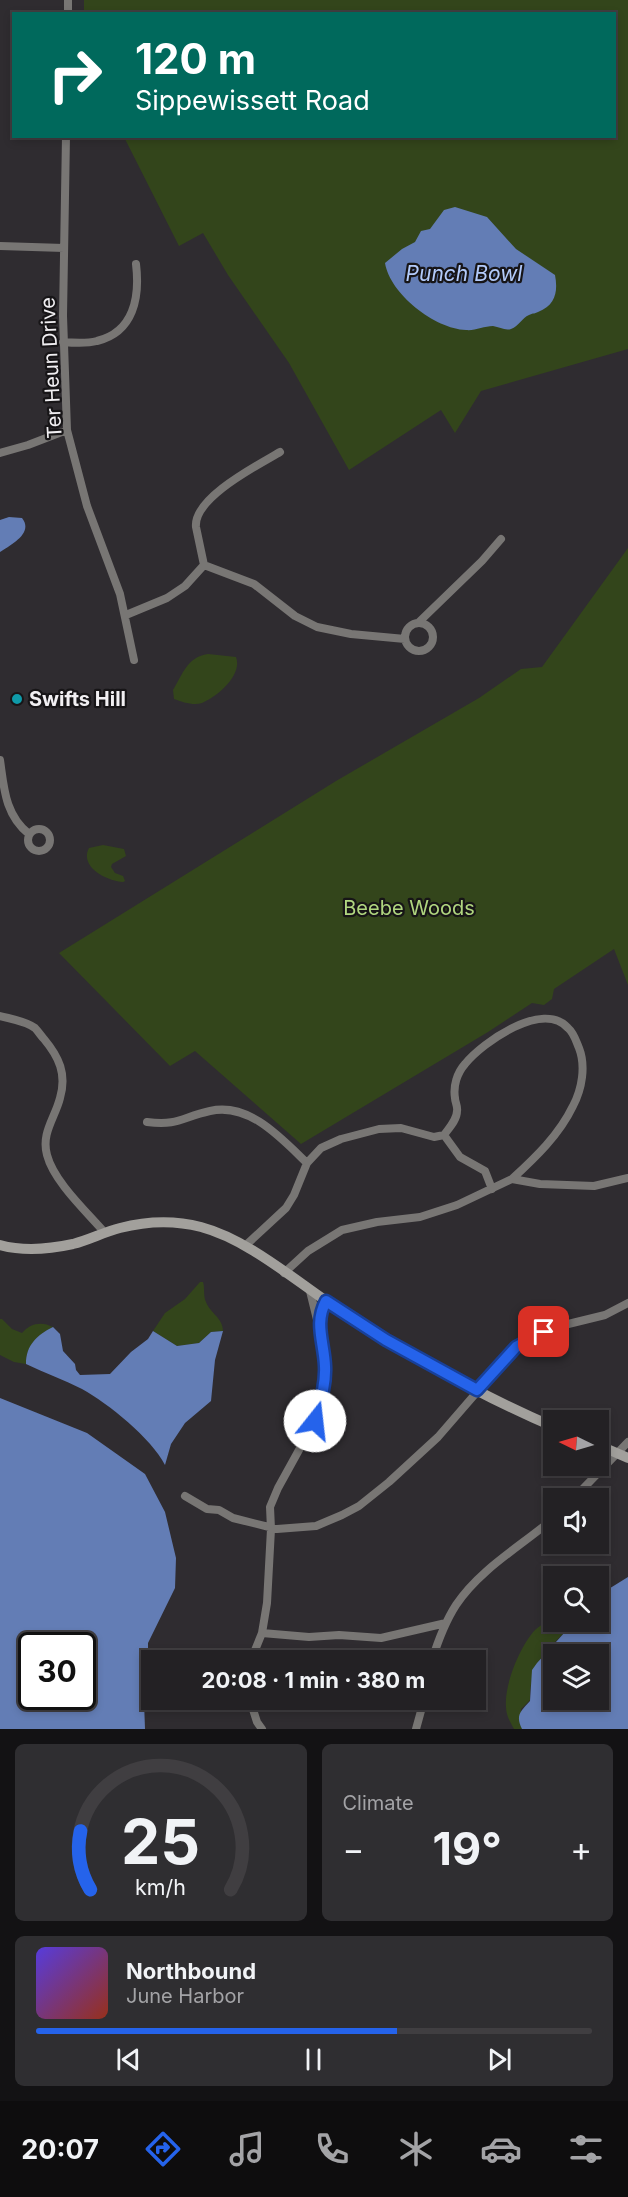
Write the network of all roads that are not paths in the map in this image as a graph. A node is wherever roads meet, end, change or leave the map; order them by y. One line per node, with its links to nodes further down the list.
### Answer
1 (66, 138): 3 (street, Ter Heun Drive)
2 (0, 246): 3 (street)
3 (64, 248): 5 (street, Ter Heun Drive)
4 (136, 264): 5 (street)
5 (63, 342): 6 (street, Ter Heun Drive)
6 (67, 430): 8 (street); 11 (street, Ter Heun Drive)
7 (280, 452): 10 (street)
8 (0, 453)
9 (501, 539): 12 (street)
10 (204, 565): 11 (street); 13 (street)
11 (126, 615): 14 (street, Ter Heun Drive)
12 (419, 622): 13 (street); 13 (street)
13 (405, 639)
14 (134, 660)
15 (0, 760): 16 (street)
16 (28, 834)
17 (0, 1016): 24 (street)
18 (147, 1122): 20 (street)
19 (444, 1135): 20 (street); 22 (street); 23 (street)
20 (307, 1162): 26 (street)
21 (628, 1178): 22 (street)
22 (512, 1179): 23 (street)
23 (492, 1190): 27 (street)
24 (105, 1233): 25 (main road); 26 (main road)
25 (0, 1245)
26 (245, 1246): 27 (main road)
27 (284, 1272): 28 (main road)
28 (310, 1291): 29 (main road); 31 (street)
29 (326, 1301): 31 (street); 32 (main road)
30 (628, 1303): 32 (street)
31 (320, 1326): 39 (street)
32 (477, 1390): 33 (main road); 39 (street)
33 (543, 1422)
34 (628, 1442): 36 (street)
35 (609, 1450): 36 (main road)
36 (623, 1456): 37 (street)
37 (586, 1488)
38 (185, 1496): 39 (street)
39 (271, 1526): 42 (street)
40 (543, 1527): 41 (street)
41 (446, 1623): 42 (street); 44 (street)
42 (262, 1634): 43 (street)
43 (255, 1650)
44 (436, 1650)
45 (254, 1710): 47 (street)
46 (421, 1710): 48 (street)
47 (262, 1729)
48 (416, 1729)

